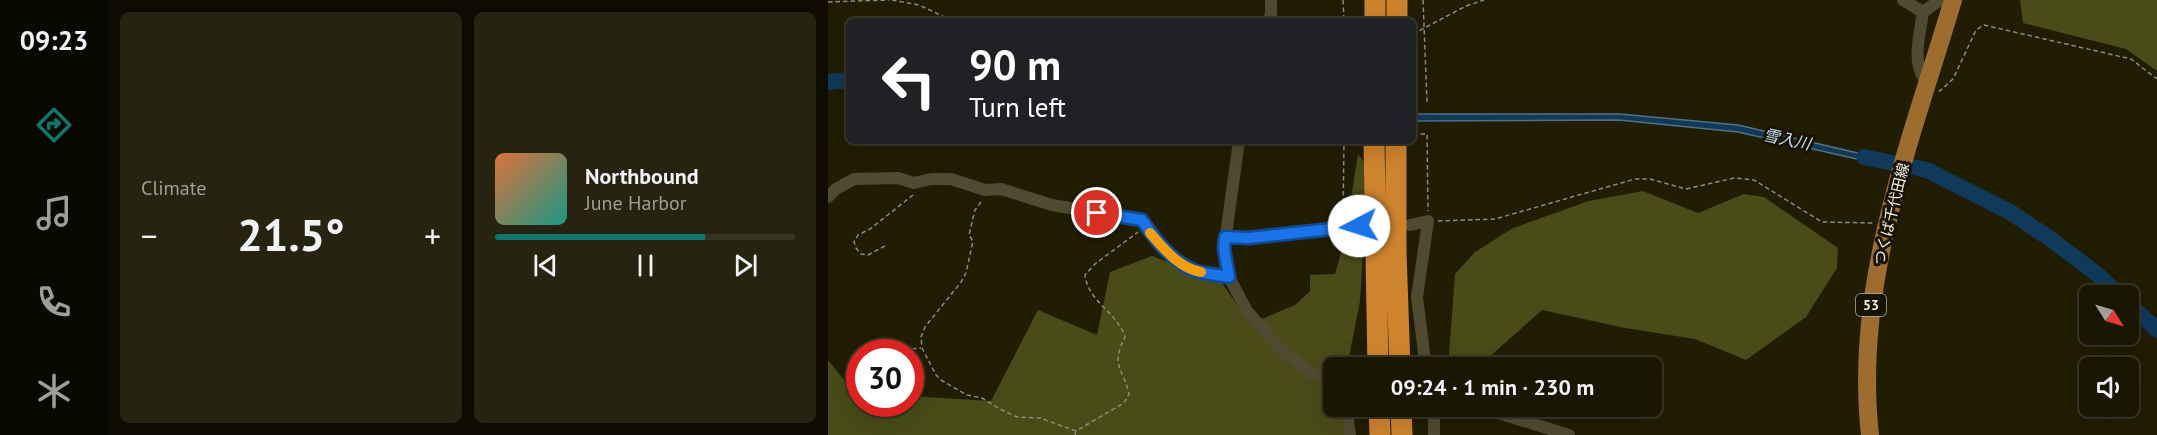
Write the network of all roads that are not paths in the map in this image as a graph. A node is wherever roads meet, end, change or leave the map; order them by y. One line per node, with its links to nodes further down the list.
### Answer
1 (1271, 0): 8 (street)
2 (1376, 0): 9 (highway)
3 (1397, 0): 10 (highway)
4 (1903, 0): 7 (street)
5 (1940, 0): 7 (street)
6 (1953, 0): 11 (main road, つくば千代田線 / 53)
7 (1923, 12): 11 (street)
8 (1270, 18)
9 (1375, 18)
10 (1397, 18)
11 (1928, 84): 34 (main road, つくば千代田線 / 53)
12 (1239, 144): 18 (street)
13 (1374, 144): 20 (highway)
14 (1396, 144): 21 (highway)
15 (828, 197): 19 (street)
16 (1410, 225): 22 (street)
17 (1359, 226): 18 (street)
18 (1225, 237): 19 (street)
19 (1229, 277): 23 (street)
20 (1378, 357)
21 (1400, 357)
22 (1425, 357)
23 (1323, 376)
24 (1348, 417): 29 (street)
25 (1379, 417): 30 (highway)
26 (1401, 417): 31 (highway)
27 (1434, 417): 32 (street)
28 (1511, 417): 33 (street)
29 (1350, 435)
30 (1380, 435)
31 (1402, 435)
32 (1434, 435)
33 (1569, 435)
34 (1870, 435)

